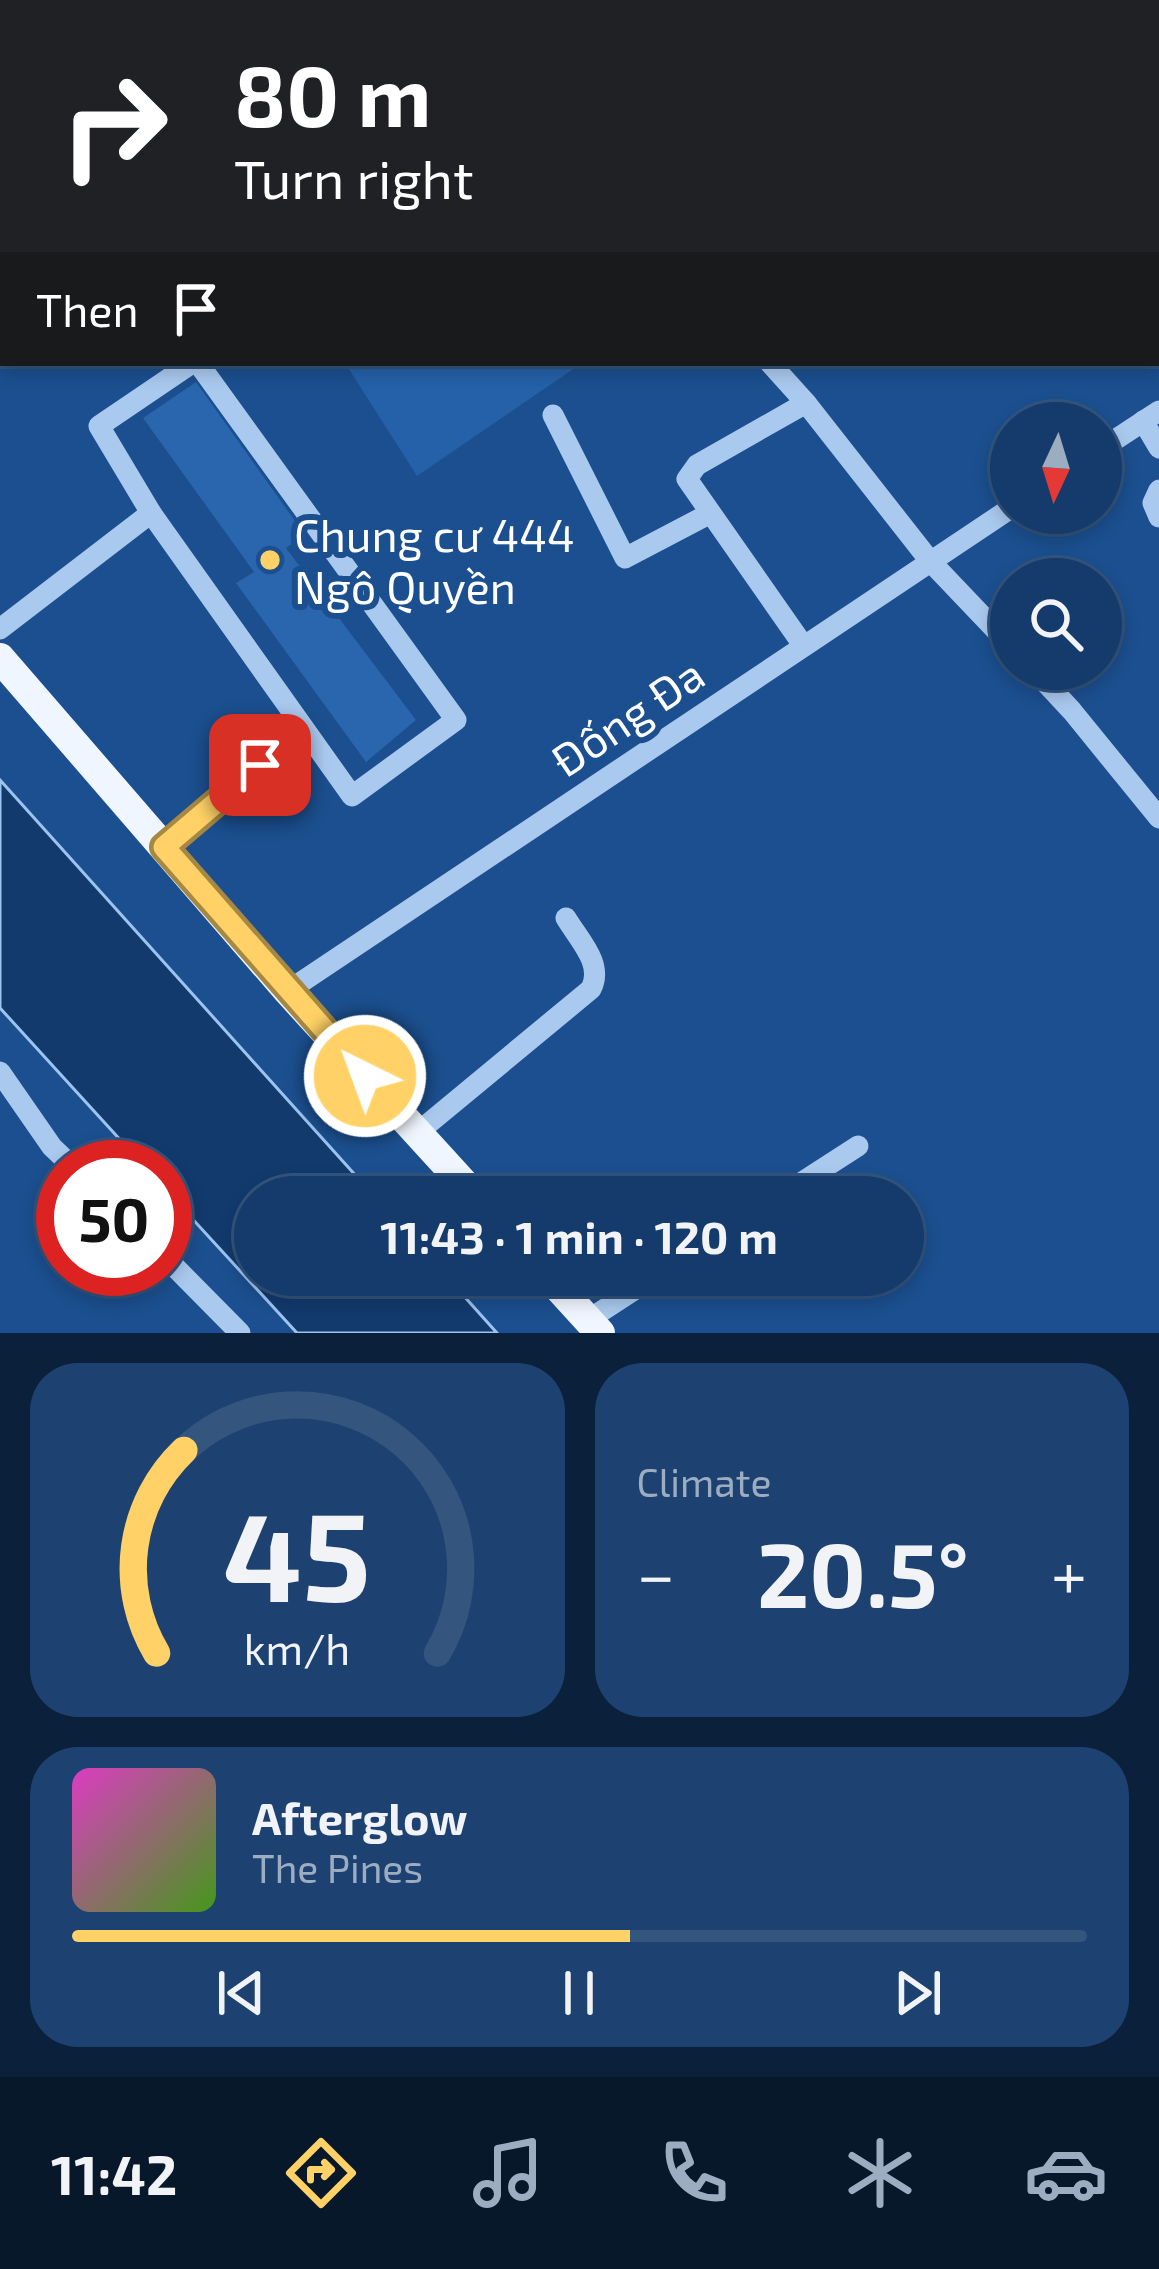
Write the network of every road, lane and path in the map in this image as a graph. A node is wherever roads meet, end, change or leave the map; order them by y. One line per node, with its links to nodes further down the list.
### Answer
1 (190, 366): 10 (street)
2 (197, 366): 10 (street)
3 (773, 366): 4 (street)
4 (806, 403): 11 (street); 14 (street)
5 (553, 415): 11 (street)
6 (1151, 416): 7 (street); 8 (street)
7 (1122, 435)
8 (1159, 448)
9 (1159, 490): 12 (street)
10 (151, 513): 16 (street)
11 (709, 514): 17 (street)
12 (1159, 517)
13 (990, 522): 14 (street, Đống Đa)
14 (930, 561): 15 (street); 17 (street, Đống Đa)
15 (990, 624)
16 (0, 629)
17 (803, 645): 24 (street, Đống Đa)
18 (0, 658): 22 (main road)
19 (1052, 690): 21 (street)
20 (260, 765): 22 (street)
21 (1159, 818)
22 (164, 847): 24 (main road)
23 (566, 918): 26 (street)
24 (288, 991): 26 (main road)
25 (0, 1072): 27 (street)
26 (417, 1132): 29 (main road)
27 (47, 1140)
28 (859, 1146): 30 (street)
29 (457, 1176)
30 (812, 1176)
31 (192, 1284): 35 (street)
32 (566, 1296): 34 (main road)
33 (631, 1296): 34 (street)
34 (594, 1326)
35 (241, 1333)

